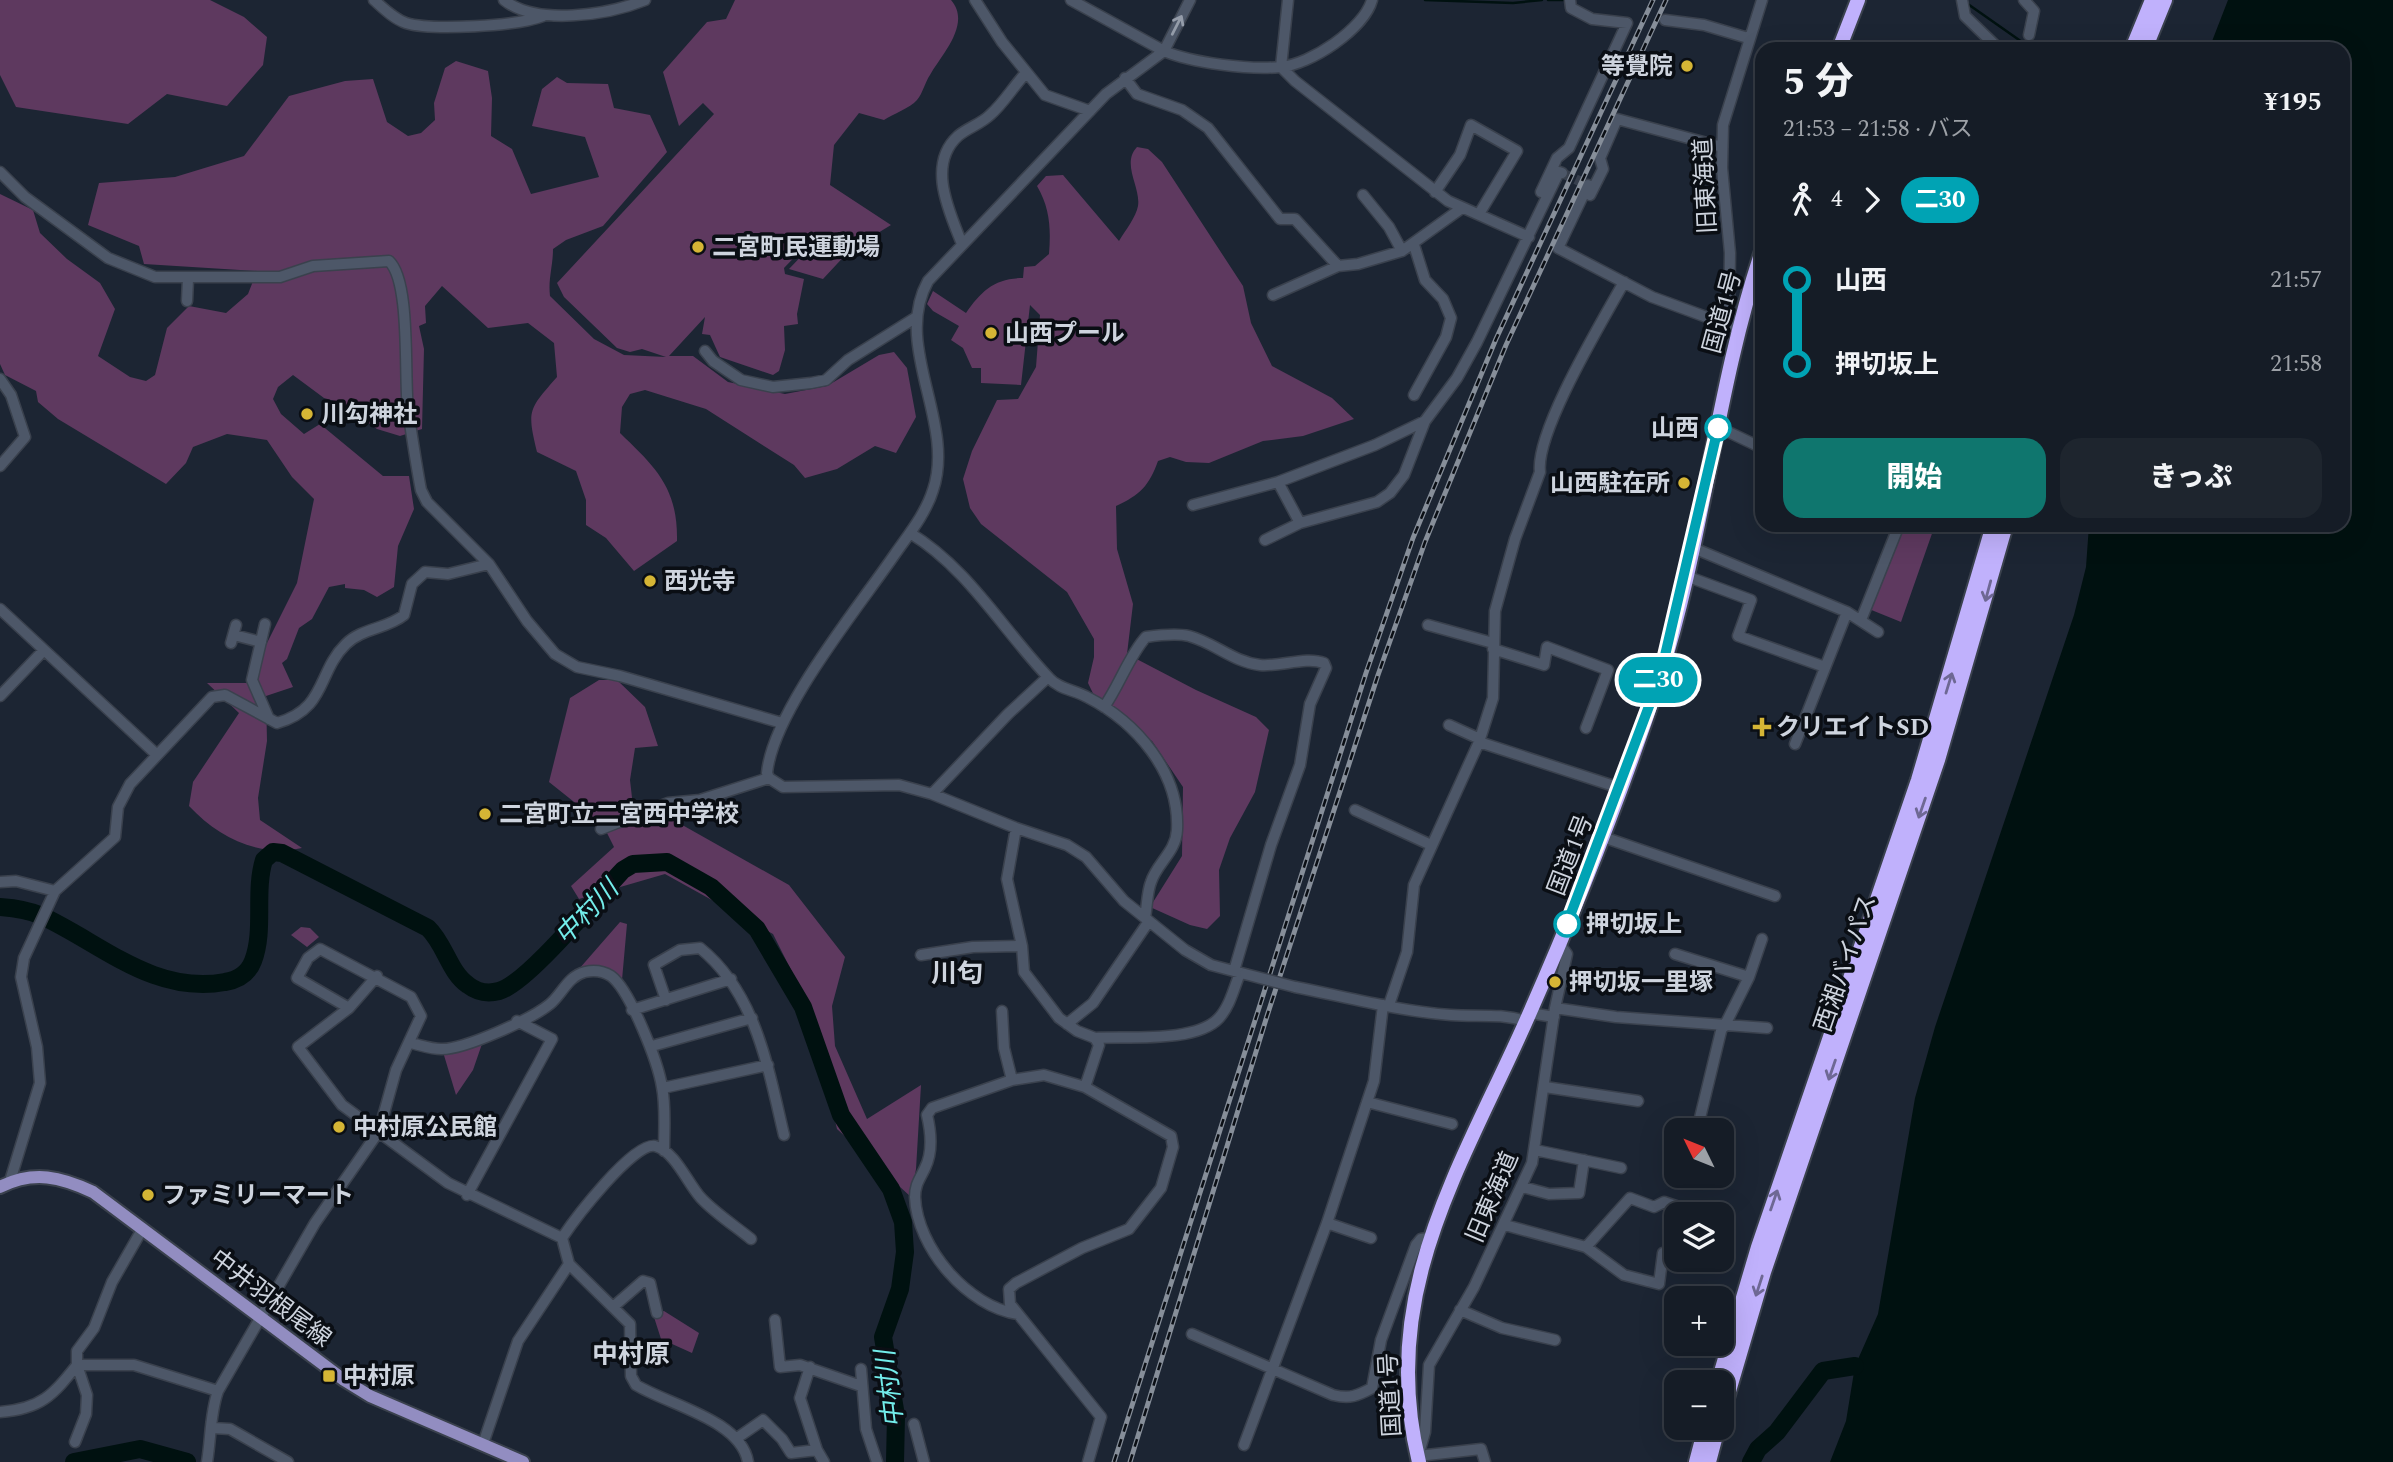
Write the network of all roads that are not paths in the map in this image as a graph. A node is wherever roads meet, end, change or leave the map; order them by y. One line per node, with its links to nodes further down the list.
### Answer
1 (374, 0): 16 (street)
2 (504, 0): 16 (street)
3 (645, 0): 16 (street)
4 (975, 0): 26 (street)
5 (1071, 0): 24 (street)
6 (1190, 0): 24 (street, one-way to 6)
7 (1288, 0): 25 (street)
8 (1372, 0): 25 (street)
9 (1762, 0): 19 (street, 旧東海道)
10 (1858, 0): 20 (highway)
11 (1962, 0): 21 (street)
12 (2024, 0): 18 (street)
13 (2152, 0): 22 (highway)
14 (2165, 0): 23 (highway)
15 (1570, 2): 34 (street)
16 (543, 16)
17 (1665, 20): 19 (street)
18 (2029, 35)
19 (1748, 38): 29 (street, 旧東海道)
20 (1842, 42)
21 (1992, 42)
22 (2135, 42)
23 (2148, 42)
24 (1164, 51): 25 (street); 27 (street)
25 (1281, 67): 33 (street)
26 (1025, 74): 28 (street); 39 (street)
27 (1125, 78): 28 (street); 43 (street)
28 (1090, 111): 39 (street)
29 (1722, 148): 41 (street); 50 (street, 旧東海道)
30 (0, 172): 45 (street)
31 (1562, 173): 38 (street)
32 (1588, 184): 41 (street)
33 (1435, 192): 36 (street); 37 (street)
34 (1541, 192)
35 (1363, 195): 42 (street)
36 (1462, 208): 37 (street); 40 (street)
37 (1479, 214): 38 (street)
38 (1529, 237): 54 (street)
39 (962, 244): 49 (street)
40 (1414, 245): 42 (street); 53 (street)
41 (1561, 249): 46 (street)
42 (1402, 251): 43 (street)
43 (1338, 266): 47 (street)
44 (1755, 275): 50 (highway, 国道1号)
45 (188, 279): 48 (street); 67 (street)
46 (1624, 282): 50 (street); 77 (street)
47 (1273, 295)
48 (187, 301)
49 (915, 318): 51 (street); 64 (street)
50 (1739, 329): 55 (highway, 国道1号)
51 (705, 351)
52 (0, 379): 57 (street)
53 (1413, 395)
54 (1425, 421): 58 (street); 60 (street)
55 (1718, 428): 56 (street); 66 (highway, 国道1号)
56 (1755, 445)
57 (0, 466)
58 (1278, 482): 59 (street); 60 (street)
59 (1193, 505)
60 (1300, 523): 65 (street)
61 (1896, 532): 71 (street)
62 (1991, 532): 167 (highway, 西湘バイパス, one-way to 62)
63 (2004, 532): 168 (highway, 西湘バイパス, one-way to 168)
64 (910, 533): 80 (street); 84 (street)
65 (1265, 540)
66 (1691, 547): 68 (highway, 国道1号); 70 (street)
67 (489, 564): 83 (street); 84 (street)
68 (1685, 576): 79 (street); 91 (highway, 国道1号)
69 (0, 609): 78 (street)
70 (1847, 612): 71 (street); 79 (street)
71 (1861, 621): 74 (street)
72 (265, 624): 76 (street)
73 (1428, 625): 77 (street)
74 (1878, 632)
75 (234, 634): 76 (street)
76 (261, 642): 83 (street)
77 (1493, 646): 86 (street); 87 (street)
78 (44, 650): 81 (street); 89 (street)
79 (1825, 667): 88 (street)
80 (1048, 677): 82 (street); 92 (street)
81 (0, 696)
82 (1104, 707): 101 (street); 107 (street)
83 (269, 719): 89 (street)
84 (782, 723): 90 (street)
85 (1449, 725): 87 (street)
86 (1586, 728)
87 (1480, 741): 91 (street); 97 (street)
88 (1795, 744)
89 (156, 754): 99 (street)
90 (769, 778): 92 (street); 95 (street)
91 (1620, 788): 96 (highway, 国道1号)
92 (932, 794): 94 (street)
93 (1355, 810): 97 (street)
94 (1016, 828): 101 (street); 104 (street)
95 (601, 829)
96 (1602, 837): 100 (street); 103 (highway, 国道1号)
97 (1431, 845): 112 (street)
98 (0, 882): 99 (street)
99 (53, 894): 141 (street)
100 (1775, 896)
101 (1147, 920): 107 (street); 120 (street)
102 (1762, 939): 109 (street)
103 (1559, 943): 116 (street, 旧東海道); 117 (highway, 国道1号)
104 (1022, 946): 106 (street); 120 (street)
105 (1675, 954): 109 (street)
106 (921, 955)
107 (1240, 973): 112 (street, bridge); 123 (street)
108 (377, 976): 113 (street); 113 (street); 124 (street)
109 (1749, 977): 121 (street)
110 (731, 979): 111 (street); 111 (street); 118 (street)
111 (666, 1000): 114 (street)
112 (1386, 1005): 117 (street); 132 (street)
113 (349, 1008): 135 (street)
114 (632, 1010): 119 (street); 125 (street)
115 (1002, 1011): 127 (street)
116 (1555, 1013): 117 (street); 121 (street); 129 (street, 旧東海道)
117 (1528, 1017): 150 (highway, 国道1号)
118 (752, 1018): 125 (street); 126 (street)
119 (517, 1021): 124 (street); 143 (street)
120 (1067, 1024): 123 (street)
121 (1723, 1027): 122 (street); 133 (street)
122 (1767, 1028)
123 (1096, 1038): 128 (street)
124 (410, 1043): 135 (street)
125 (652, 1046): 130 (street)
126 (768, 1065): 130 (street); 136 (street)
127 (1012, 1080): 128 (street); 158 (street)
128 (1085, 1087): 158 (street)
129 (1545, 1087): 131 (street); 137 (street, 旧東海道)
130 (663, 1088): 138 (street)
131 (1638, 1101)
132 (1367, 1102): 134 (street); 145 (street)
133 (1700, 1118)
134 (1452, 1124)
135 (379, 1131): 143 (street); 159 (street)
136 (784, 1135)
137 (1535, 1150): 139 (street); 142 (street, 旧東海道)
138 (664, 1151): 148 (street); 151 (street)
139 (1584, 1160): 140 (street); 142 (street)
140 (1621, 1168)
141 (5, 1184): 147 (main road, 中井羽根尾線)
142 (1523, 1187): 146 (street, 旧東海道)
143 (467, 1195): 148 (street)
144 (1664, 1202): 152 (street)
145 (1327, 1223): 149 (street); 166 (street)
146 (1505, 1225): 152 (street); 156 (street, 旧東海道)
147 (143, 1228): 159 (main road, 中井羽根尾線); 163 (street)
148 (562, 1238): 154 (street)
149 (1371, 1238)
150 (1428, 1238): 166 (street); 181 (highway, 国道1号)
151 (751, 1239)
152 (1586, 1247): 153 (street)
153 (1663, 1253)
154 (569, 1264): 155 (street); 178 (street)
155 (613, 1307): 157 (street); 174 (street)
156 (1460, 1310): 162 (street); 181 (street, 旧東海道)
157 (657, 1312)
158 (1018, 1314): 189 (street)
159 (262, 1317): 170 (street); 178 (main road, 中井羽根尾線)
160 (775, 1320): 164 (street)
161 (1192, 1334): 166 (street)
162 (1555, 1340)
163 (77, 1365): 170 (street); 171 (street); 177 (street)
164 (810, 1367): 169 (street); 180 (street)
165 (860, 1369): 169 (street)
166 (1271, 1370): 179 (street)
167 (1722, 1370)
168 (1734, 1374)
169 (861, 1386): 187 (street)
170 (218, 1391): 173 (street)
171 (0, 1412)
172 (914, 1424): 188 (street)
173 (213, 1428): 182 (street); 183 (street)
174 (737, 1438): 180 (street); 185 (street)
175 (1702, 1440): 191 (highway)
176 (1715, 1440): 192 (highway)
177 (75, 1442)
178 (483, 1444): 184 (main road, 中井羽根尾線)
179 (1244, 1445)
180 (817, 1450): 186 (street)
181 (1419, 1459): 190 (street)
182 (207, 1462)
183 (288, 1462)
184 (523, 1462)
185 (748, 1462)
186 (824, 1462)
187 (877, 1462)
188 (924, 1462)
189 (1088, 1462)
190 (1485, 1462)
191 (1696, 1462)
192 (1709, 1462)

